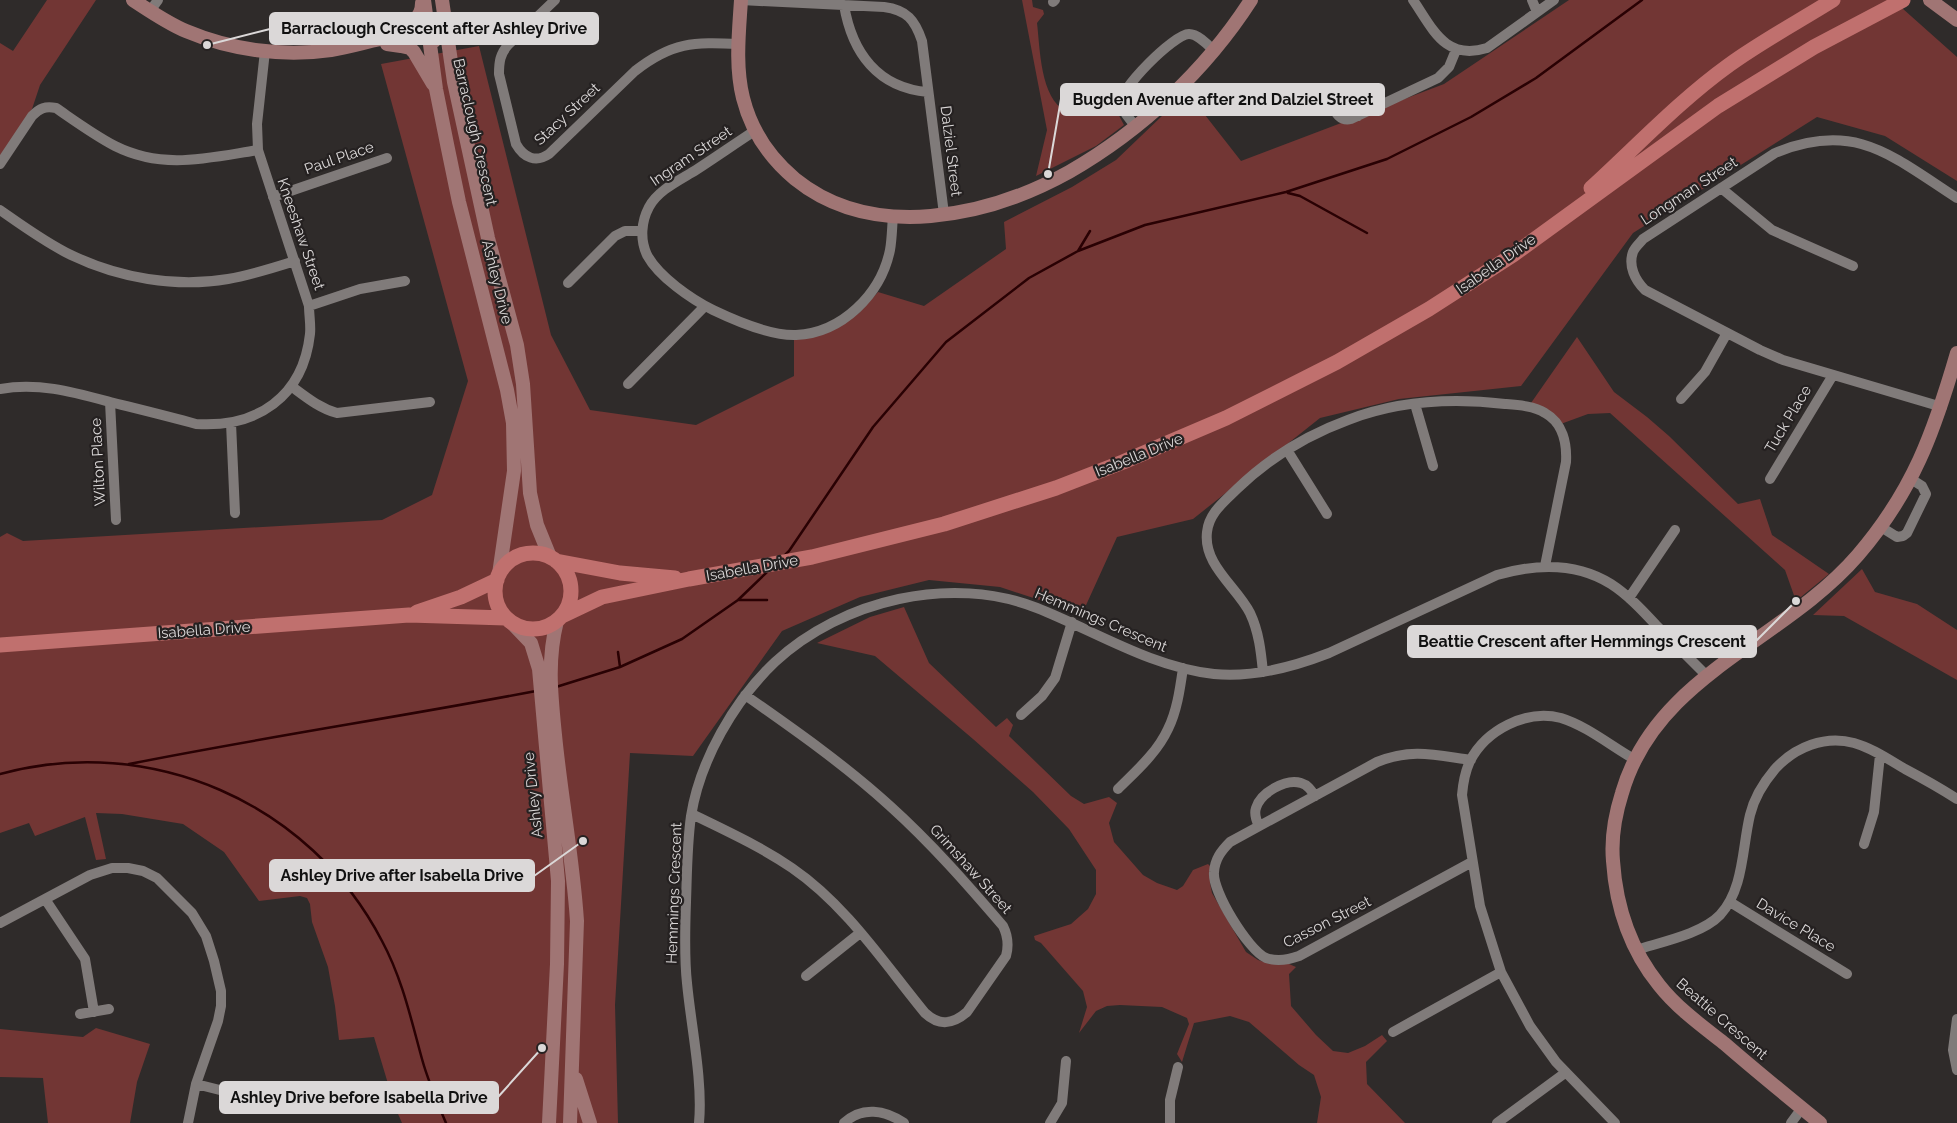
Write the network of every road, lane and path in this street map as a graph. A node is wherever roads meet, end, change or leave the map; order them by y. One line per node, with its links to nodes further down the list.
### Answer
1 (133, 0): 15 (street)
2 (423, 0): 18 (street, Ashley Drive); 19 (street)
3 (435, 0): 18 (street)
4 (442, 0): 41 (street, Ashley Drive)
5 (555, 0): 21 (street, Stacy Street)
6 (740, 0): 14 (street, Dalziel Street); 21 (street)
7 (1251, 0): 24 (street)
8 (1413, 0): 22 (street)
9 (1532, 0): 16 (street)
10 (1554, 0): 16 (street)
11 (1833, 0): 39 (main road, Isabella Drive)
12 (1903, 0): 39 (main road, Isabella Drive)
13 (1930, 0): 17 (street)
14 (844, 5): 26 (street, Dalziel Street); 26 (street, Dalziel Street)
15 (154, 6): 23 (street)
16 (1537, 12): 22 (street)
17 (1957, 20)
18 (428, 35): 19 (street); 20 (street); 25 (street, Ashley Drive); 41 (street, Barraclough Crescent)
19 (367, 42): 20 (street); 23 (street)
20 (387, 44): 25 (street)
21 (739, 44): 29 (street)
22 (1456, 50): 27 (street)
23 (265, 51): 30 (street, Kneeshaw Street)
24 (1214, 51): 28 (street); 28 (street)
25 (436, 89): 71 (street, Ashley Drive)
26 (928, 92): 37 (street, Dalziel Street)
27 (1358, 116)
28 (1136, 126): 37 (street)
29 (756, 130): 38 (street); 40 (street, Ingram Street)
30 (258, 150): 32 (street); 34 (street, Kneeshaw Street)
31 (387, 158): 34 (street, Paul Place)
32 (0, 164)
33 (1721, 188): 35 (street, Longman Street); 43 (street); 48 (street, Longman Street)
34 (273, 197): 42 (street, Kneeshaw Street)
35 (1957, 198)
36 (0, 210): 42 (street)
37 (944, 214): 38 (street)
38 (893, 216): 47 (street)
39 (1548, 228): 72 (main road, Isabella Drive)
40 (642, 231): 45 (street); 47 (street)
41 (488, 238): 69 (street, Ashley Drive)
42 (295, 261): 46 (street, Kneeshaw Street)
43 (1853, 266)
44 (406, 281): 46 (street)
45 (568, 283)
46 (309, 306): 52 (street, Kneeshaw Street)
47 (705, 306): 51 (street)
48 (1727, 333): 50 (street, Longman Street); 54 (street)
49 (1957, 353): 58 (street, Beattie Crescent)
50 (1833, 375): 58 (street, Longman Street); 63 (street, Tuck Place)
51 (628, 384)
52 (291, 386): 56 (street); 59 (street, Kneeshaw Street)
53 (0, 389): 55 (street, Kneeshaw Street)
54 (1681, 399)
55 (110, 402): 59 (street, Kneeshaw Street); 66 (street, Wilton Place)
56 (430, 402)
57 (1415, 404): 60 (street); 61 (street); 70 (street)
58 (1942, 407): 62 (street, Beattie Crescent)
59 (231, 423): 64 (street)
60 (1287, 450): 65 (street); 81 (street)
61 (1433, 466)
62 (1911, 479): 67 (street, Beattie Crescent); 67 (street)
63 (1770, 480)
64 (235, 513)
65 (1327, 514)
66 (116, 520)
67 (1881, 527): 82 (street, Beattie Crescent)
68 (1675, 530): 73 (street)
69 (553, 559): 71 (main road); 72 (main road, Isabella Drive); 75 (main road)
70 (1545, 566): 73 (street, Hemmings Crescent); 81 (street, Hemmings Crescent)
71 (498, 577): 74 (main road, Isabella Drive); 76 (main road)
72 (689, 579): 75 (main road, Isabella Drive)
73 (1630, 598): 82 (street, Hemmings Crescent)
74 (409, 615): 76 (main road, Isabella Drive); 78 (main road, Isabella Drive)
75 (559, 619): 76 (main road); 79 (street, Ashley Drive)
76 (509, 621): 79 (street, Ashley Drive)
77 (1072, 622): 80 (street, Hemmings Crescent); 83 (street, Hemmings Crescent); 84 (street)
78 (0, 645)
79 (544, 668): 85 (street, Ashley Drive)
80 (1183, 668): 81 (street, Hemmings Crescent); 89 (street)
81 (1264, 672)
82 (1707, 676): 87 (street, Beattie Crescent)
83 (745, 695): 92 (street, Hemmings Crescent); 99 (street, Grimshaw Street)
84 (1021, 715)
85 (548, 720): 109 (street, Ashley Drive); 112 (street, Ashley Drive)
86 (1880, 755): 91 (street); 94 (street); 97 (street)
87 (1634, 759): 88 (street); 100 (street, Beattie Crescent)
88 (1471, 760): 90 (street, Casson Street); 95 (street)
89 (1118, 790)
90 (1315, 796): 93 (street, Casson Street); 93 (street)
91 (1957, 799)
92 (692, 814): 99 (street, Grimshaw Street); 123 (street, Hemmings Crescent)
93 (1259, 826): 95 (street, Casson Street)
94 (1864, 844)
95 (1472, 862): 101 (street)
96 (45, 899): 98 (street); 105 (street); 115 (street)
97 (1730, 902): 100 (street); 102 (street, Davice Place)
98 (0, 922)
99 (860, 933): 103 (street)
100 (1636, 950): 117 (street, Beattie Crescent)
101 (1501, 972): 108 (street); 114 (street)
102 (1847, 974)
103 (806, 976)
104 (109, 1009): 105 (street)
105 (94, 1012): 106 (street)
106 (80, 1014)
107 (1957, 1019): 113 (street)
108 (1393, 1032)
109 (552, 1054): 119 (street, Ashley Drive); 120 (street)
110 (1066, 1062): 126 (street)
111 (1178, 1067): 127 (street)
112 (572, 1069): 121 (street, Ashley Drive); 122 (street)
113 (1957, 1070)
114 (1565, 1073): 128 (street); 129 (street)
115 (196, 1084): 116 (street); 118 (street)
116 (324, 1102)
117 (1802, 1108): 130 (street); 131 (street, Beattie Crescent)
118 (188, 1123)
119 (549, 1123)
120 (559, 1123)
121 (570, 1123)
122 (590, 1123)
123 (699, 1123)
124 (844, 1123): 125 (street)
125 (904, 1123)
126 (1050, 1123)
127 (1170, 1123)
128 (1497, 1123)
129 (1615, 1123)
130 (1791, 1123)
131 (1820, 1123)

